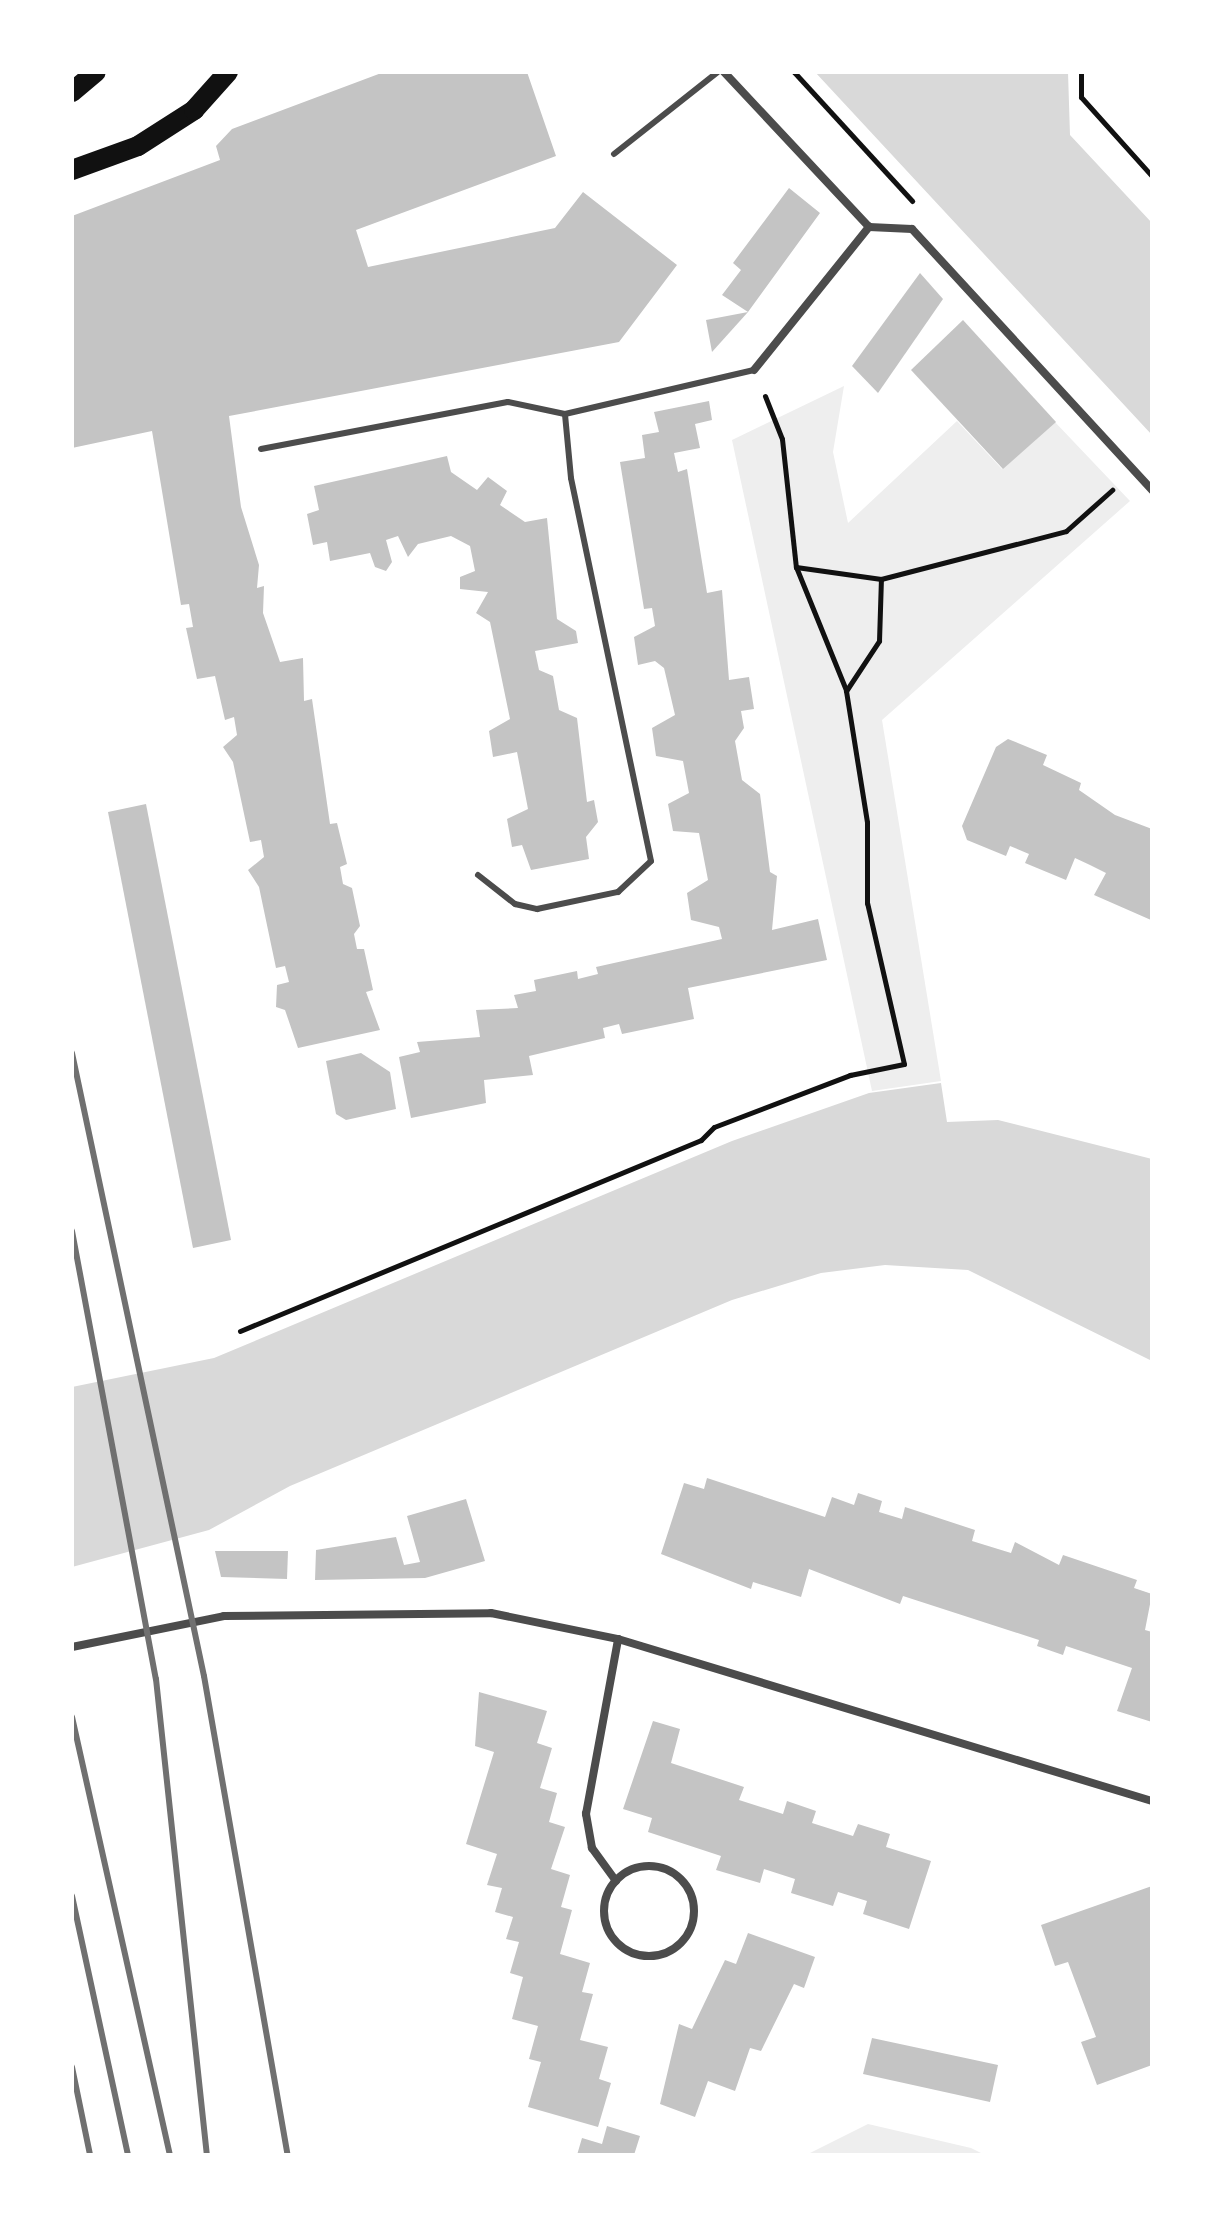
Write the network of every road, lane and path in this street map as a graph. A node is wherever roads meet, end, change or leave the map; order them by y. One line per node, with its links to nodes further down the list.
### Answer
1 (228, 72): 7 (main road)
2 (721, 72): 6 (lane); 9 (street)
3 (1081, 72): 8 (path)
4 (98, 74): 5 (main road)
5 (72, 92)
6 (614, 154)
7 (72, 170)
8 (1152, 176)
9 (869, 227): 10 (street); 13 (street)
10 (754, 370): 11 (lane); 15 (path)
11 (565, 414): 12 (lane); 18 (lane)
12 (261, 449)
13 (1134, 470): 14 (street); 16 (path)
14 (1152, 490)
15 (796, 567): 16 (path); 17 (path)
16 (881, 579): 17 (path)
17 (846, 691): 19 (path)
18 (478, 875)
19 (240, 1331)
20 (618, 1639): 21 (street); 22 (street); 23 (street)
21 (72, 1647)
22 (1152, 1801)
23 (616, 1881): 23 (street)

